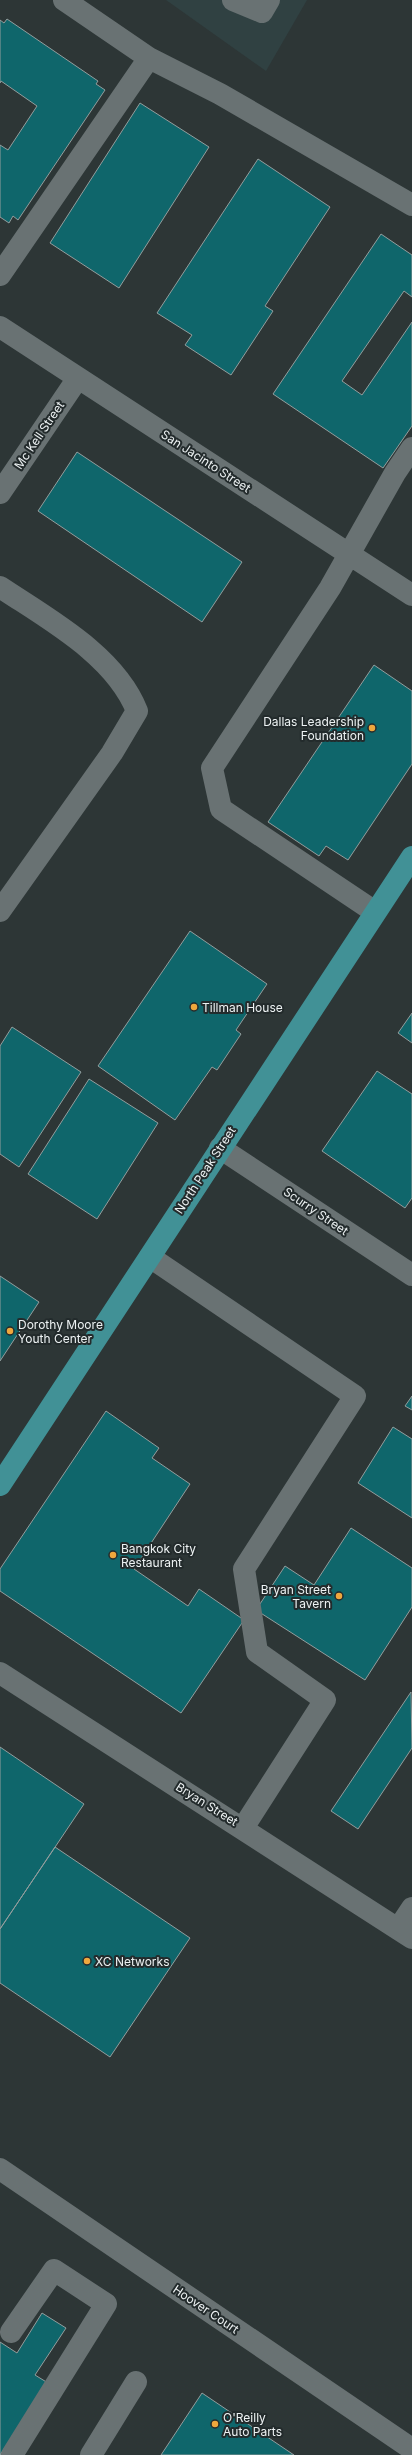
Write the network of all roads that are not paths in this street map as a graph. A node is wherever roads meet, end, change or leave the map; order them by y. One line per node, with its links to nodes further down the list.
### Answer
1 (64, 0): 4 (street)
2 (233, 0): 3 (street)
3 (269, 0)
4 (149, 58): 5 (street); 6 (street)
5 (412, 205)
6 (0, 275)
7 (0, 327): 8 (street, San Jacinto Street)
8 (78, 378): 10 (street, Mc Kell Street); 11 (street, San Jacinto Street)
9 (412, 448): 11 (street)
10 (0, 493)
11 (350, 554): 13 (street, San Jacinto Street); 16 (street)
12 (0, 587): 15 (street)
13 (412, 595)
14 (412, 857): 16 (main road, North Peak Street)
15 (0, 912)
16 (375, 912): 17 (main road, North Peak Street)
17 (220, 1148): 18 (main road, North Peak Street); 19 (street, Scurry Street)
18 (150, 1256): 20 (main road, North Peak Street); 22 (street)
19 (412, 1275)
20 (0, 1485)
21 (0, 1673): 22 (street, Bryan Street)
22 (243, 1828): 24 (street, Bryan Street)
23 (412, 1908): 24 (street)
24 (405, 1934)
25 (2, 2174): 28 (street, Hoover Court)
26 (11, 2332): 29 (street)
27 (136, 2382): 30 (street)
28 (412, 2449)
29 (12, 2455)
30 (91, 2455)

